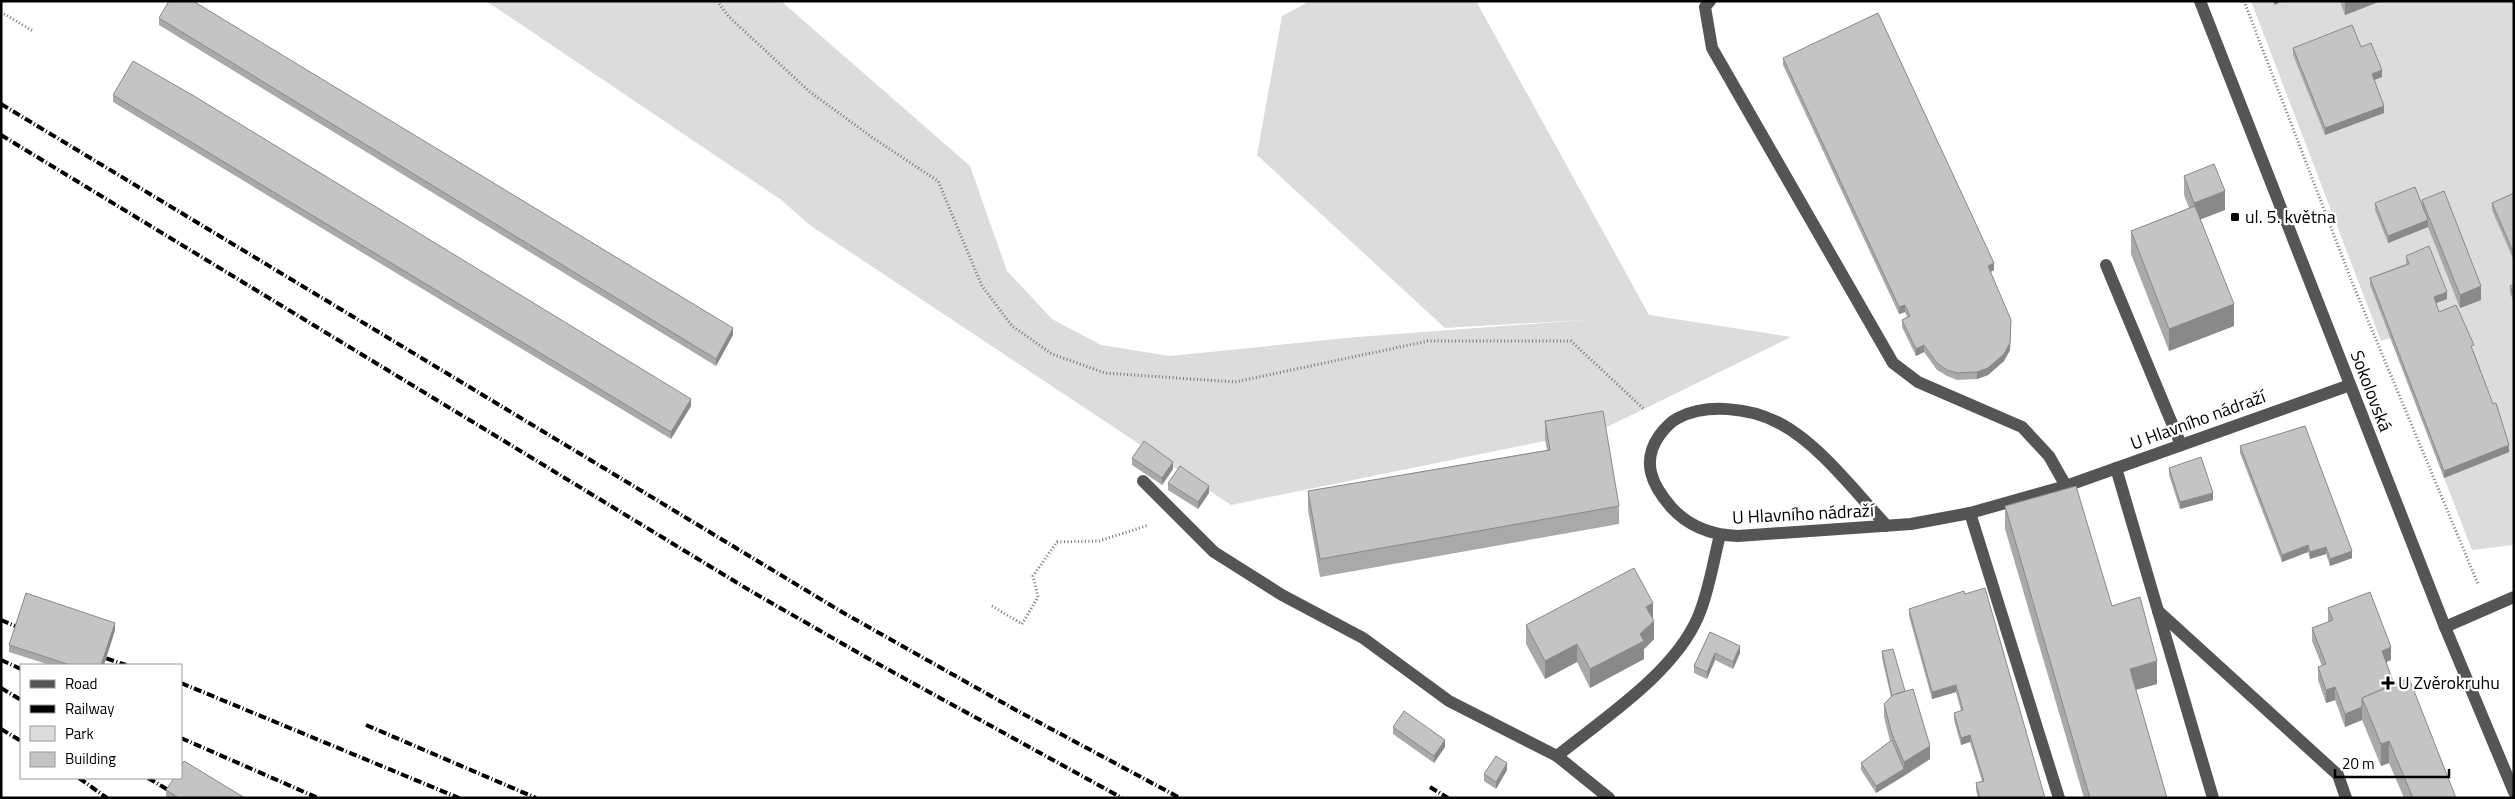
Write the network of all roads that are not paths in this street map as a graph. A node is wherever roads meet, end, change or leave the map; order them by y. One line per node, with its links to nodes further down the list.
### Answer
1 (1710, 1): 8 (street)
2 (2200, 1): 4 (street, Sokolovská)
3 (2106, 265): 5 (street)
4 (2350, 385): 5 (street, U Hlavního nádraží); 14 (street, Sokolovská)
5 (2181, 445): 6 (street, U Hlavního nádraží)
6 (2116, 468): 8 (street, U Hlavního nádraží); 13 (street)
7 (1144, 481): 15 (street)
8 (2066, 486): 9 (street, U Hlavního nádraží)
9 (1970, 513): 10 (street, U Hlavního nádraží); 18 (street)
10 (1887, 526): 11 (street, U Hlavního nádraží); 11 (street, U Hlavního nádraží)
11 (1720, 535): 15 (street)
12 (2514, 597): 14 (street)
13 (2158, 611): 19 (street); 20 (street)
14 (2445, 627): 16 (street, Sokolovská)
15 (1557, 756): 17 (street)
16 (2514, 792)
17 (1609, 798)
18 (2059, 798)
19 (2214, 798)
20 (2346, 798)

